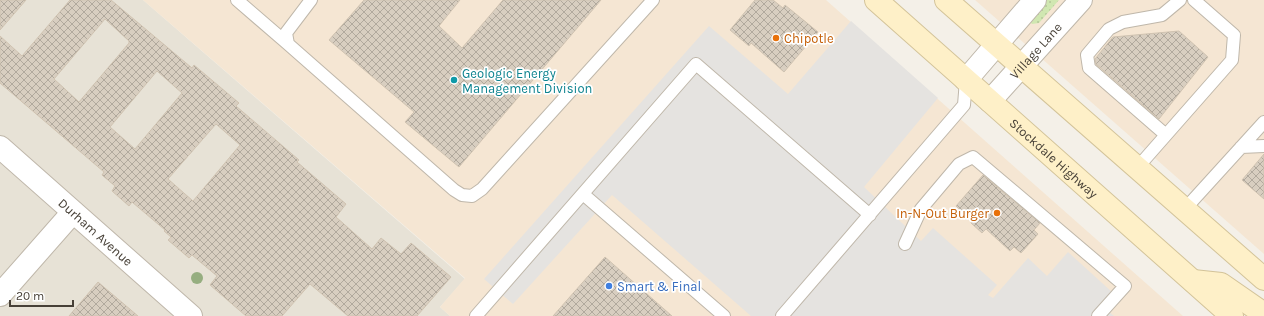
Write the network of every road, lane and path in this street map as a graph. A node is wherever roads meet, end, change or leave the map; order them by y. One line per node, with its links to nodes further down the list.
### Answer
1 (237, 0): 10 (lane)
2 (311, 0): 10 (lane)
3 (653, 0): 10 (lane)
4 (876, 0): 13 (main road, Stockdale Highway)
5 (1035, 0): 11 (street)
6 (1081, 0): 12 (street, Village Lane)
7 (1180, 0): 17 (lane)
8 (1194, 0): 17 (lane)
9 (948, 1): 11 (main road)
10 (288, 44)
11 (996, 45): 12 (main road); 13 (street)
12 (1021, 68): 14 (street, Village Lane); 22 (main road)
13 (966, 80): 14 (main road, Stockdale Highway); 15 (lane)
14 (990, 101): 15 (lane); 29 (main road, Stockdale Highway)
15 (964, 105): 26 (lane)
16 (1264, 122): 18 (lane)
17 (1166, 135): 22 (lane)
18 (1258, 135): 21 (lane)
19 (1264, 146): 21 (lane)
20 (0, 147): 25 (street, Durham Avenue)
21 (1241, 147): 24 (lane)
22 (1136, 168): 24 (main road)
23 (582, 194): 26 (lane); 33 (lane); 34 (lane)
24 (1184, 210): 28 (main road)
25 (73, 212): 30 (street); 32 (street, Durham Avenue)
26 (870, 215): 35 (lane)
27 (905, 244): 36 (lane)
28 (1264, 279)
29 (1193, 281): 31 (main road); 37 (main road, Stockdale Highway)
30 (0, 295)
31 (1264, 314)
32 (191, 316)
33 (476, 316)
34 (724, 316)
35 (782, 316)
36 (1098, 316)
37 (1232, 316)

